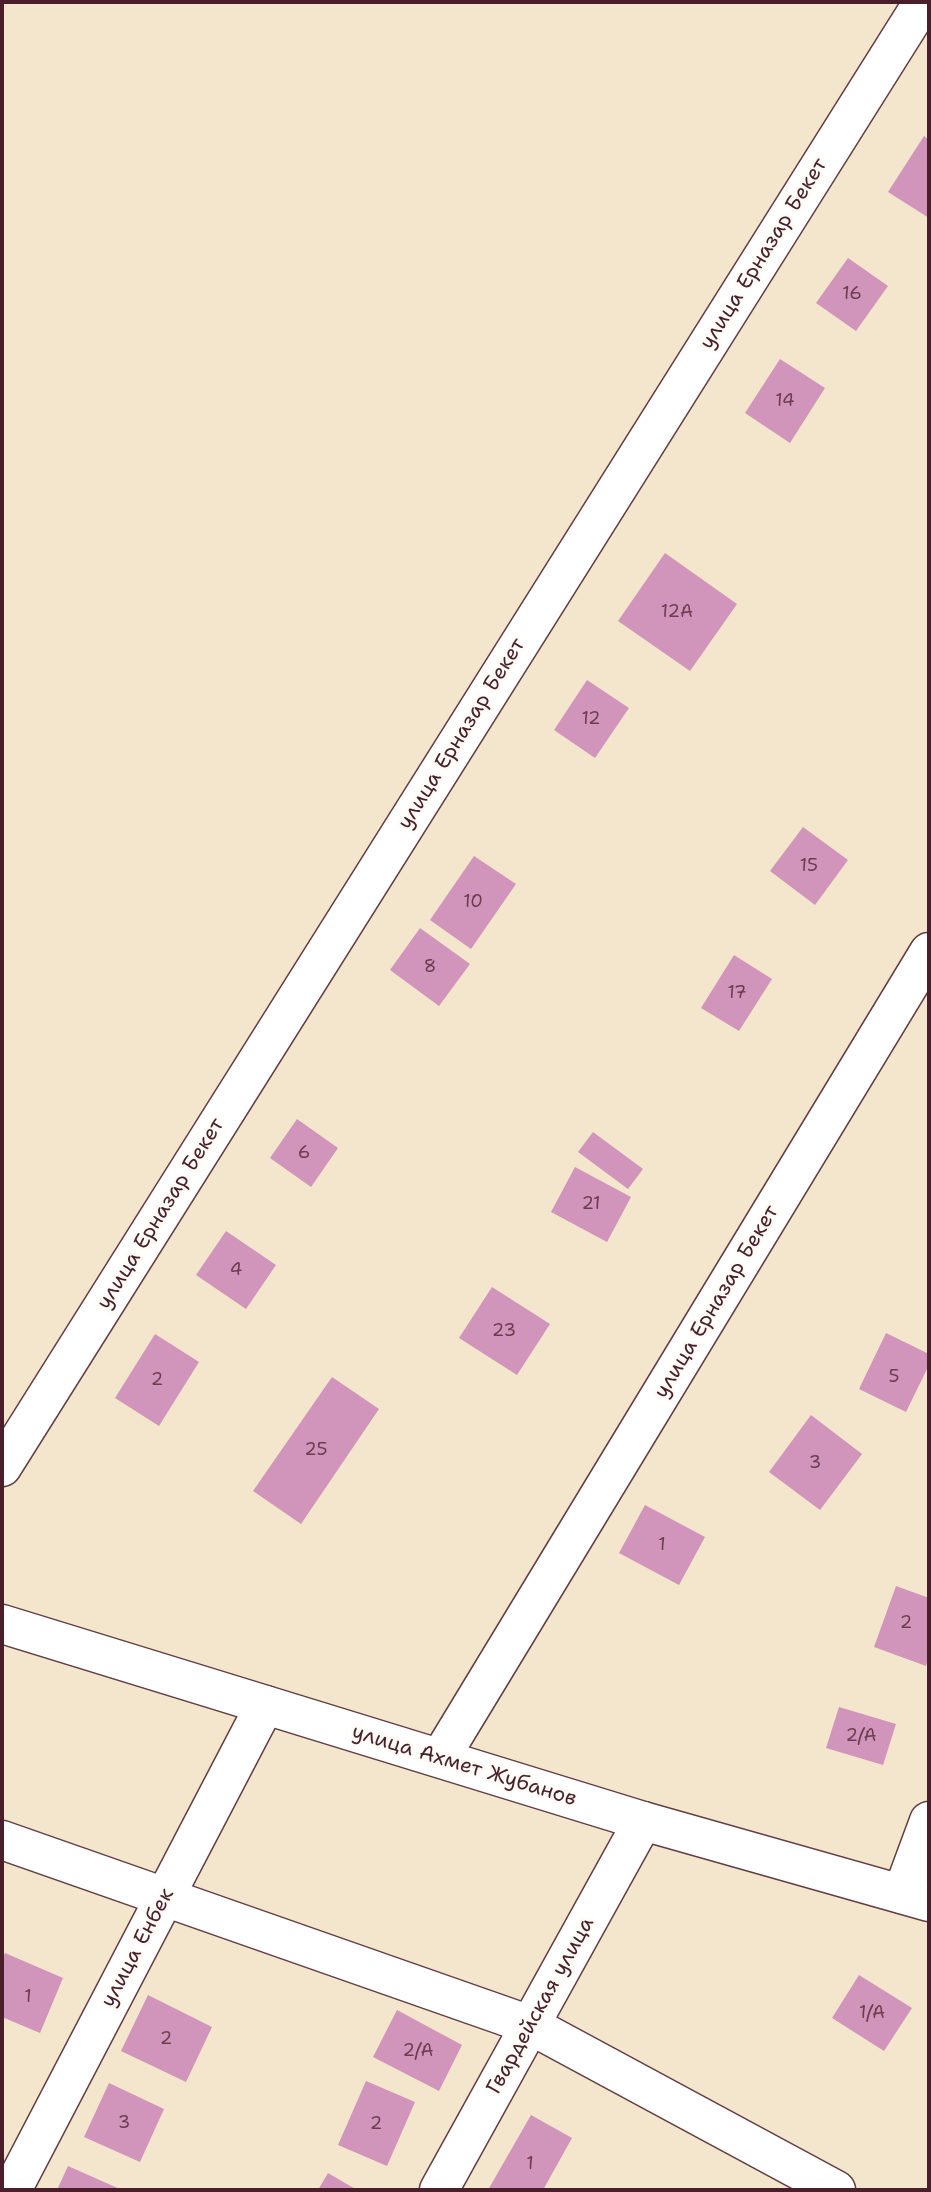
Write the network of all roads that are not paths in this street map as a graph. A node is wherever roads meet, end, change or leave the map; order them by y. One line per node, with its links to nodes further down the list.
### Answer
1 (923, 2): 3 (street, улица Ерназар Бекет)
2 (929, 953): 6 (street, улица Ерназар Бекет)
3 (2, 1467)
4 (2, 1624): 5 (street, улица Ахмет Жубанов)
5 (265, 1705): 6 (street, улица Ахмет Жубанов); 10 (street, улица Енбек)
6 (440, 1759): 7 (street, улица Ахмет Жубанов)
7 (643, 1821): 11 (street, улица Ахмет Жубанов); 12 (street, Гвардейская улица)
8 (929, 1821): 11 (street)
9 (2, 1840): 10 (street)
10 (165, 1897): 12 (street); 13 (street, улица Енбек)
11 (916, 1898)
12 (530, 2025): 14 (street, Гвардейская улица); 15 (street)
13 (12, 2190)
14 (439, 2190)
15 (836, 2190)

